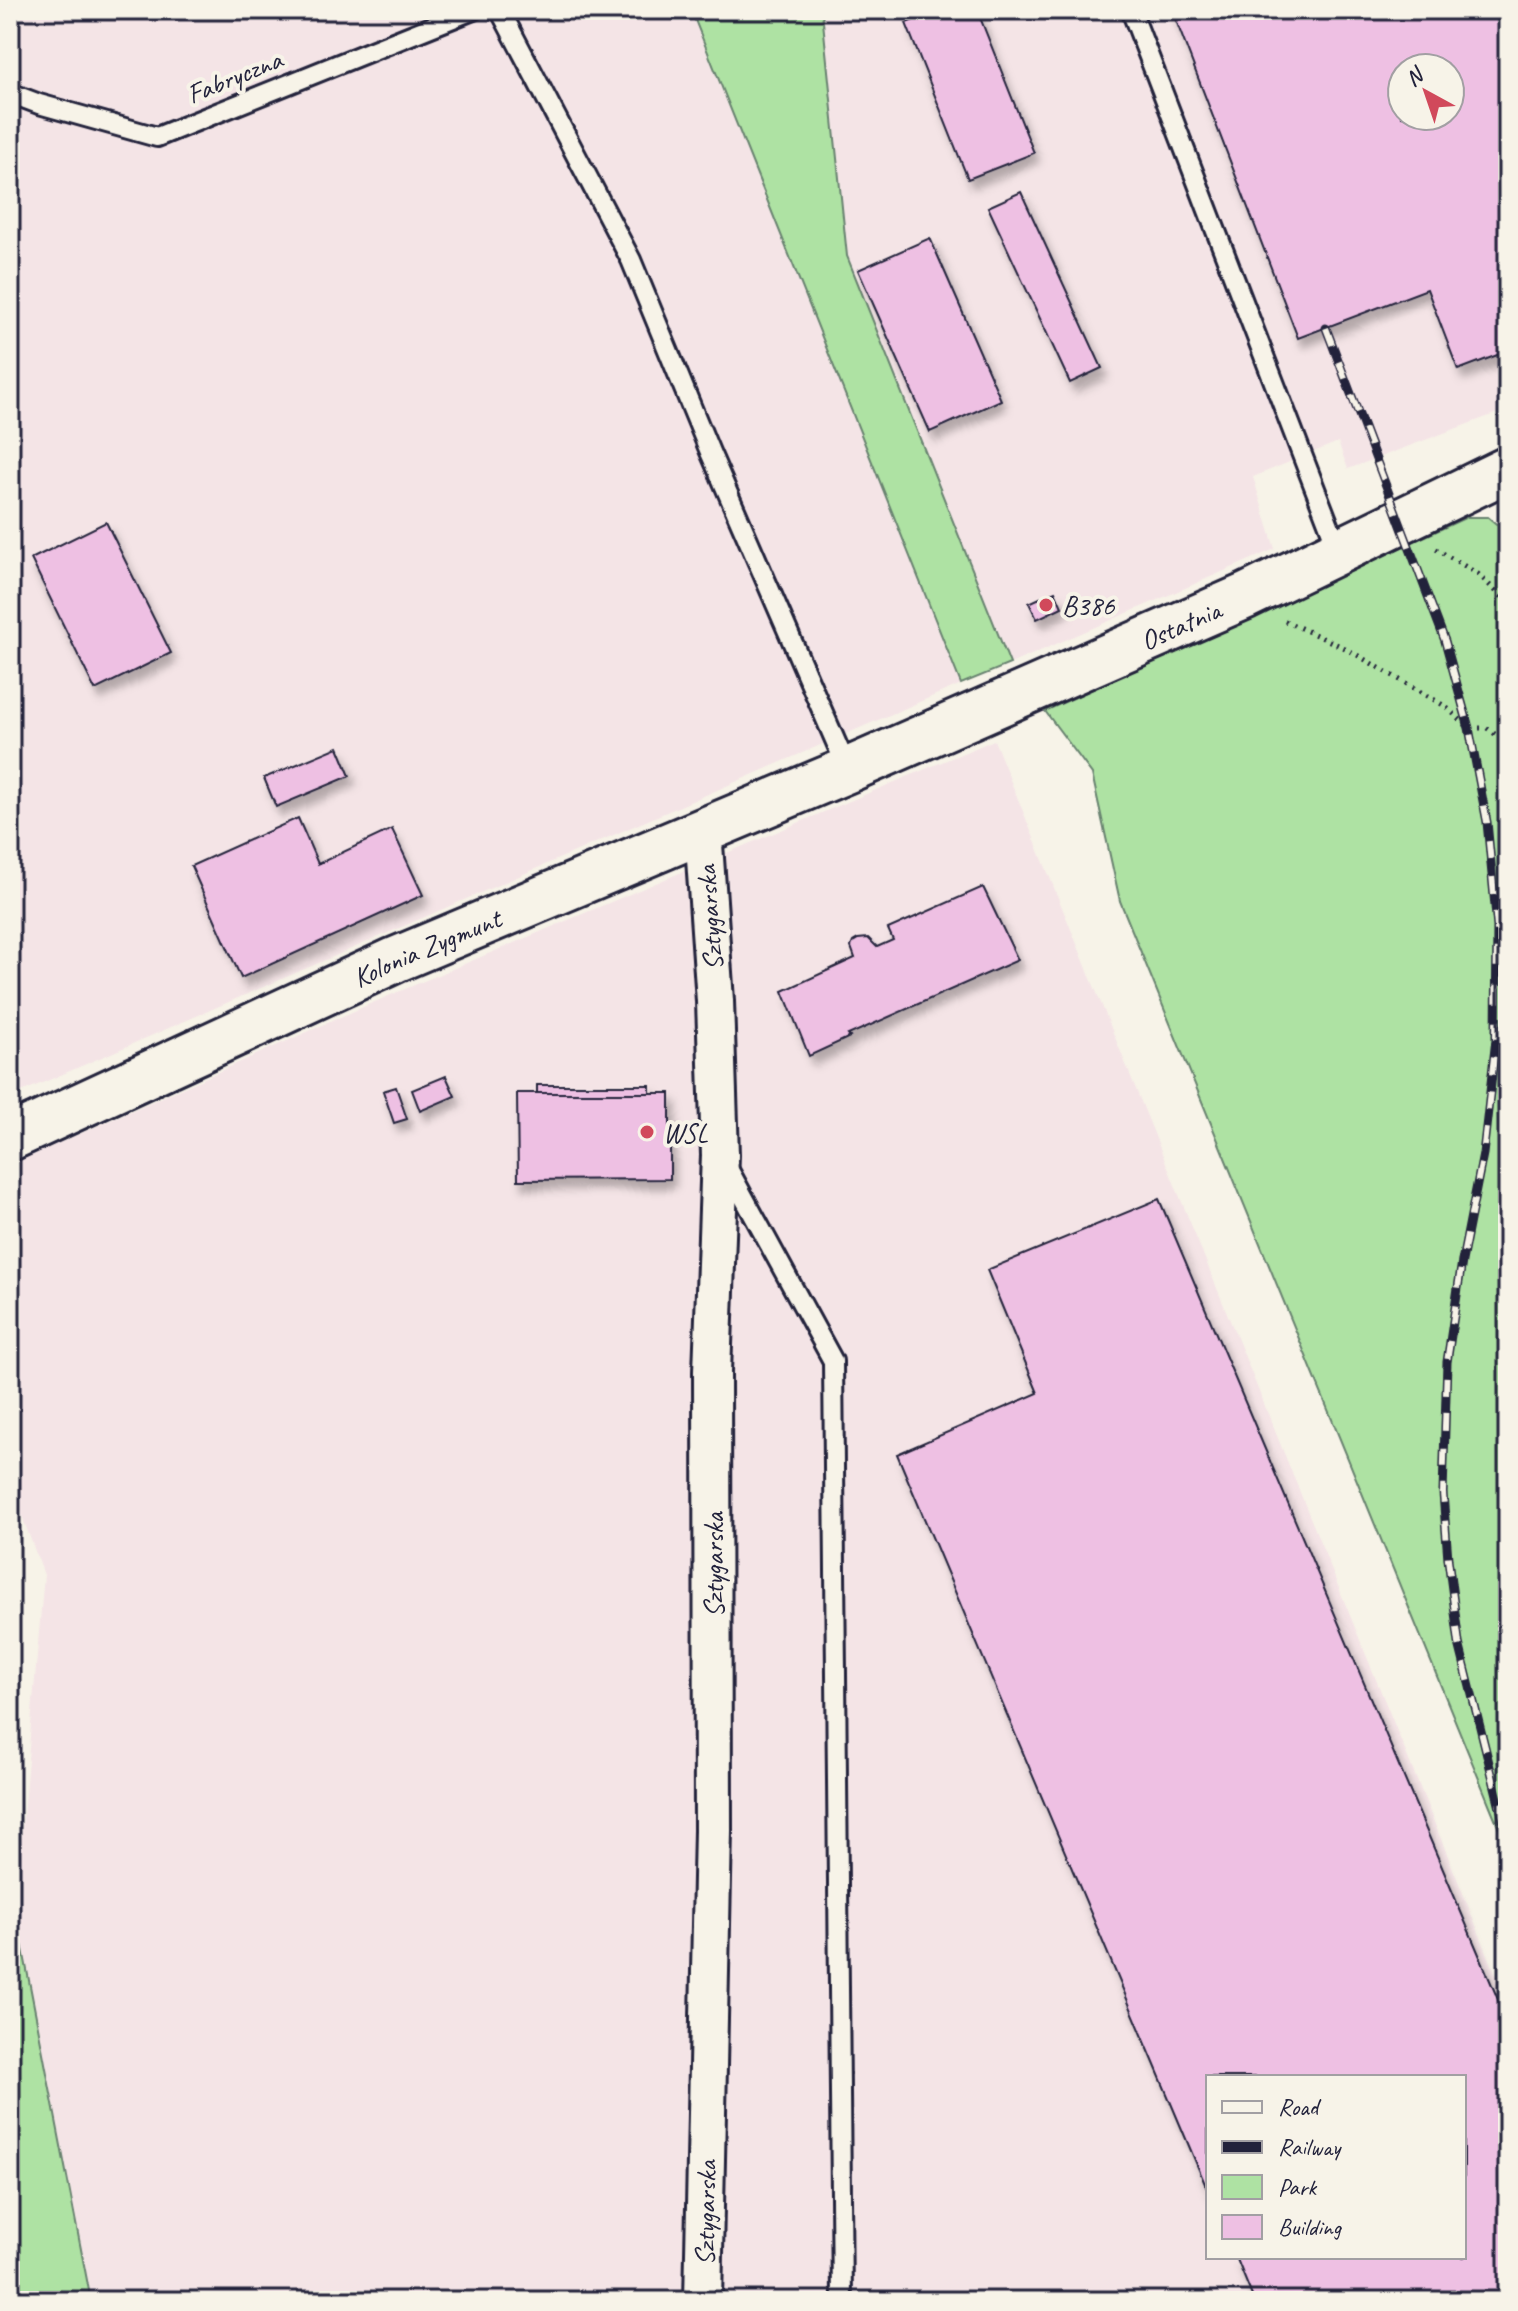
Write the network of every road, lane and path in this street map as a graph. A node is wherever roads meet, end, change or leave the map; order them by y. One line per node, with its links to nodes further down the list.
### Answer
1 (473, 10): 4 (lane, Fabryczna)
2 (500, 10): 11 (lane)
3 (1131, 10): 7 (lane)
4 (10, 93)
5 (1508, 469): 7 (street, Ostatnia)
6 (1429, 546): 9 (path)
7 (1339, 551): 8 (street, Ostatnia)
8 (1246, 596): 10 (path); 11 (street, Ostatnia)
9 (1508, 603)
10 (1508, 744)
11 (848, 770): 12 (street, Kolonia Zygmunt)
12 (703, 830): 13 (street, Kolonia Zygmunt); 14 (street, Sztygarska)
13 (10, 1138)
14 (720, 1155): 15 (street, Sztygarska); 16 (lane)
15 (703, 2301)
16 (842, 2301)

